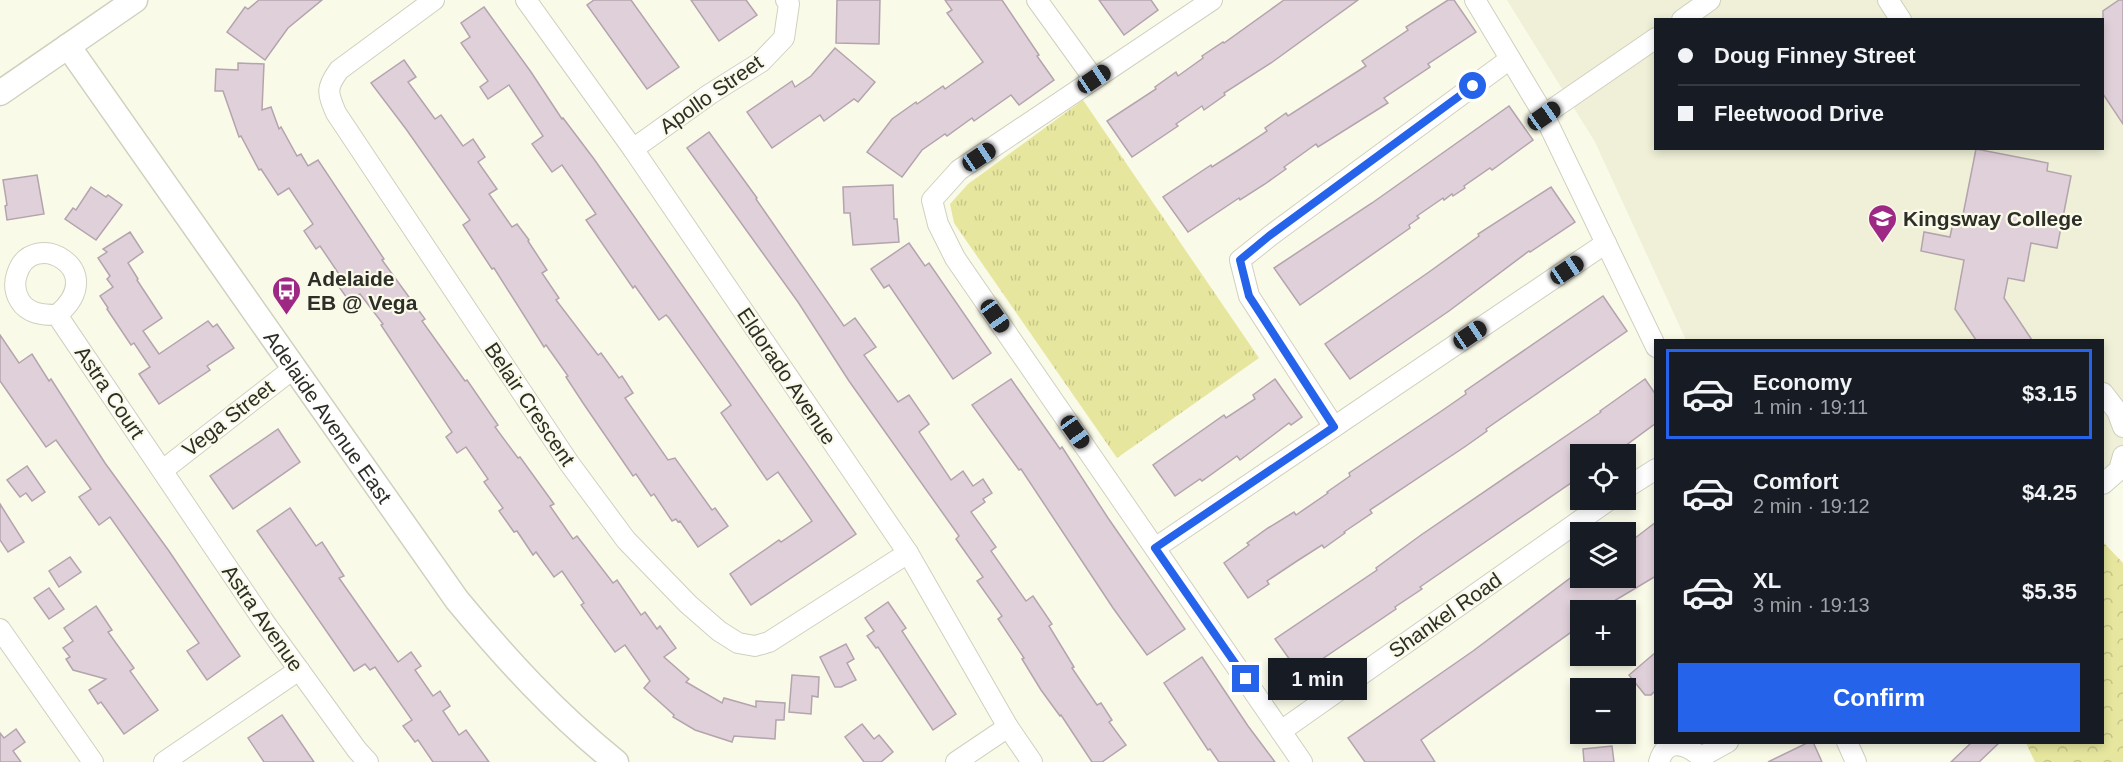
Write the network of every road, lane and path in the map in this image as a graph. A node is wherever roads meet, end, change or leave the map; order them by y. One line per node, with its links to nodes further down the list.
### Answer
1 (135, 0): 13 (main road)
2 (434, 0): 33 (street, Belair Crescent)
3 (526, 0): 18 (street, Eldorado Avenue)
4 (786, 0): 18 (street, Apollo Street)
5 (1037, 0): 15 (street)
6 (1212, 0): 15 (street)
7 (1475, 0): 14 (street)
8 (1710, 0): 10 (street)
9 (1888, 0): 11 (street)
10 (1685, 18)
11 (1900, 18)
12 (1654, 39): 17 (street)
13 (68, 46): 16 (main road); 22 (main road, Adelaide Avenue East)
14 (1510, 59): 17 (street); 24 (street)
15 (1094, 79): 32 (street)
16 (0, 93)
17 (1544, 116): 19 (street)
18 (633, 149): 33 (street, Eldorado Avenue)
19 (1606, 243): 21 (street); 24 (street)
20 (57, 315): 27 (street, Astra Court)
21 (1654, 343)
22 (294, 368): 27 (street, Vega Street); 44 (main road, Adelaide Avenue East)
23 (2104, 394): 25 (street)
24 (1334, 427): 32 (street)
25 (2123, 427)
26 (2123, 456): 30 (street)
27 (163, 470): 35 (street, Astra Avenue)
28 (1654, 470): 29 (street)
29 (1636, 482)
30 (2104, 483)
31 (1595, 510): 37 (street, Shankel Road)
32 (1155, 548): 37 (street)
33 (909, 553): 36 (street, Eldorado Avenue)
34 (0, 629): 41 (street)
35 (299, 670): 42 (street); 43 (street, Astra Avenue)
36 (1008, 727): 45 (street); 46 (street, Eldorado Avenue)
37 (1281, 731): 47 (street)
38 (1725, 744): 40 (street)
39 (1848, 744): 49 (street)
40 (1701, 760): 48 (street)
41 (93, 762)
42 (164, 762)
43 (368, 762)
44 (616, 762)
45 (956, 762)
46 (1032, 762)
47 (1302, 762)
48 (1659, 762)
49 (1856, 762)

